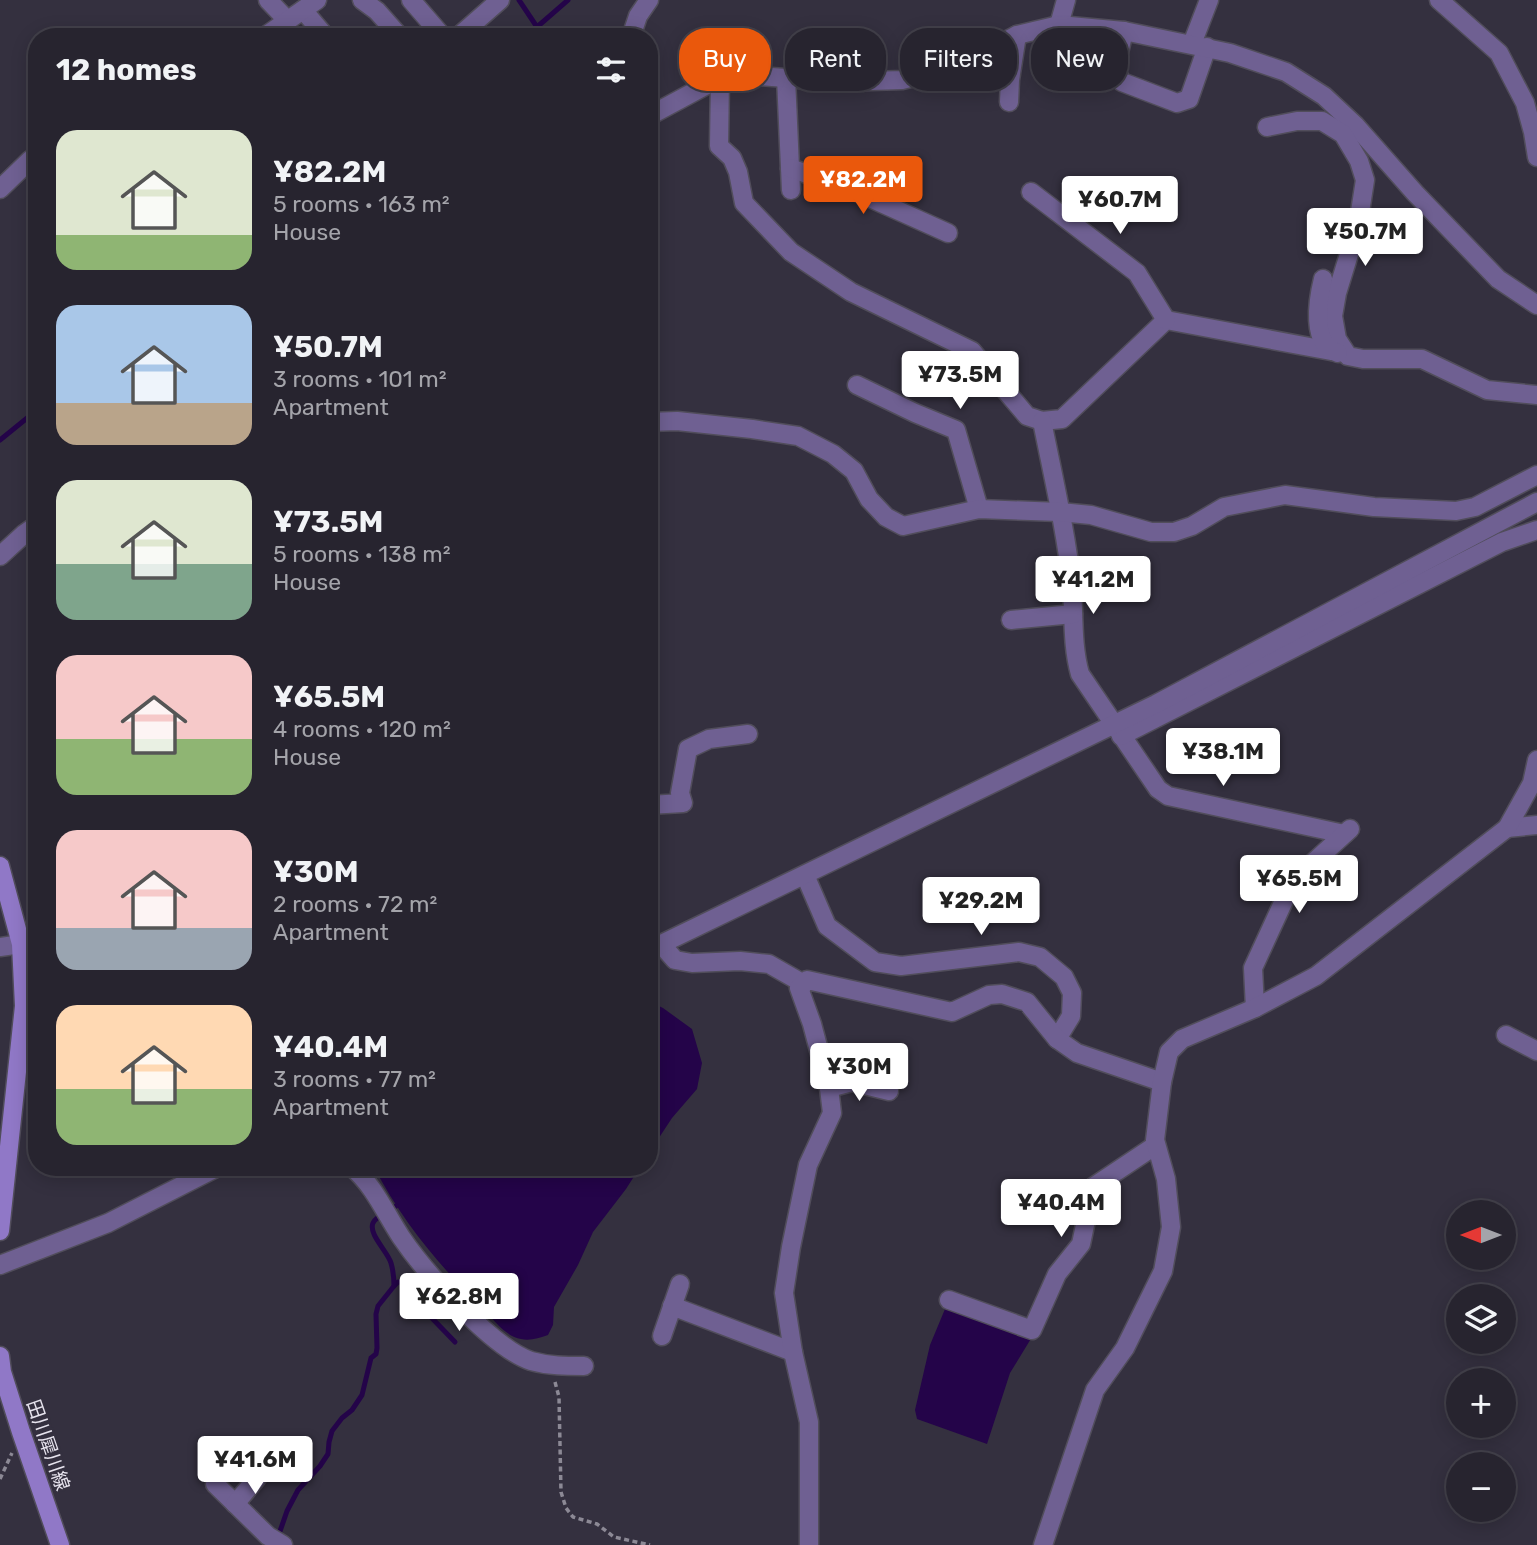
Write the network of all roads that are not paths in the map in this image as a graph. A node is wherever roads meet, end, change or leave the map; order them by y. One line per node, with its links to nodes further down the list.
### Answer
1 (268, 0): 10 (street)
2 (362, 0): 14 (street)
3 (411, 0): 15 (street)
4 (500, 0): 16 (street)
5 (649, 0): 17 (street)
6 (1066, 0): 11 (street)
7 (1209, 0): 21 (street)
8 (1439, 0): 31 (street)
9 (310, 5): 10 (street); 13 (street)
10 (288, 21): 12 (street)
11 (1059, 25): 18 (street); 20 (street)
12 (278, 28)
13 (322, 28)
14 (392, 28)
15 (435, 28)
16 (468, 28)
17 (634, 28)
18 (1092, 28)
19 (1128, 32): 21 (street)
20 (1017, 35)
21 (1199, 46): 22 (street); 30 (street)
22 (1128, 84)
23 (696, 91): 28 (street)
24 (720, 91): 45 (street)
25 (787, 91): 33 (street)
26 (1010, 91): 27 (street)
27 (1009, 102)
28 (658, 111)
29 (1267, 127): 34 (street)
30 (1376, 149): 34 (street); 40 (street)
31 (1537, 157)
32 (28, 162): 35 (street)
33 (790, 168): 36 (street); 38 (street)
34 (1365, 180): 42 (street)
35 (0, 189)
36 (791, 190)
37 (1031, 192): 41 (street)
38 (948, 233)
39 (1324, 279): 42 (street)
40 (1537, 305)
41 (1166, 320): 42 (street); 45 (street)
42 (1339, 354): 44 (street)
43 (857, 385): 49 (street)
44 (1537, 396)
45 (1042, 421): 50 (street)
46 (658, 422): 49 (street)
47 (1537, 475): 50 (street)
48 (1537, 502): 56 (street)
49 (979, 509): 50 (street)
50 (1060, 512): 54 (street)
51 (1537, 530): 56 (street)
52 (28, 531): 53 (street)
53 (0, 556)
54 (1073, 614): 55 (street); 56 (street)
55 (1011, 620)
56 (1117, 730): 63 (street); 70 (street)
57 (748, 734): 59 (street)
58 (1537, 760): 61 (street)
59 (658, 804)
60 (1537, 825): 61 (street)
61 (1507, 828): 70 (street)
62 (0, 866): 64 (main road)
63 (805, 875): 65 (street); 72 (street)
64 (21, 944): 66 (street); 67 (street); 80 (main road)
65 (658, 946)
66 (0, 947)
67 (28, 949)
68 (658, 949): 69 (street)
69 (804, 984): 72 (street); 75 (street)
70 (1255, 1008): 74 (street)
71 (1506, 1035): 73 (street)
72 (1057, 1039): 74 (street)
73 (1537, 1051)
74 (1161, 1082): 77 (street)
75 (829, 1088): 76 (street); 86 (street)
76 (889, 1091)
77 (1156, 1144): 83 (street); 95 (street)
78 (200, 1176): 81 (street)
79 (360, 1176): 88 (street)
80 (0, 1231)
81 (0, 1265)
82 (680, 1284): 84 (street)
83 (949, 1300)
84 (672, 1306): 85 (street); 86 (street)
85 (662, 1336)
86 (793, 1352): 94 (street)
87 (0, 1356): 93 (main road, 田川犀川線)
88 (584, 1366)
89 (257, 1478): 91 (street)
90 (215, 1484): 91 (street)
91 (235, 1504): 92 (street)
92 (275, 1540)
93 (60, 1545)
94 (809, 1545)
95 (1043, 1545)

